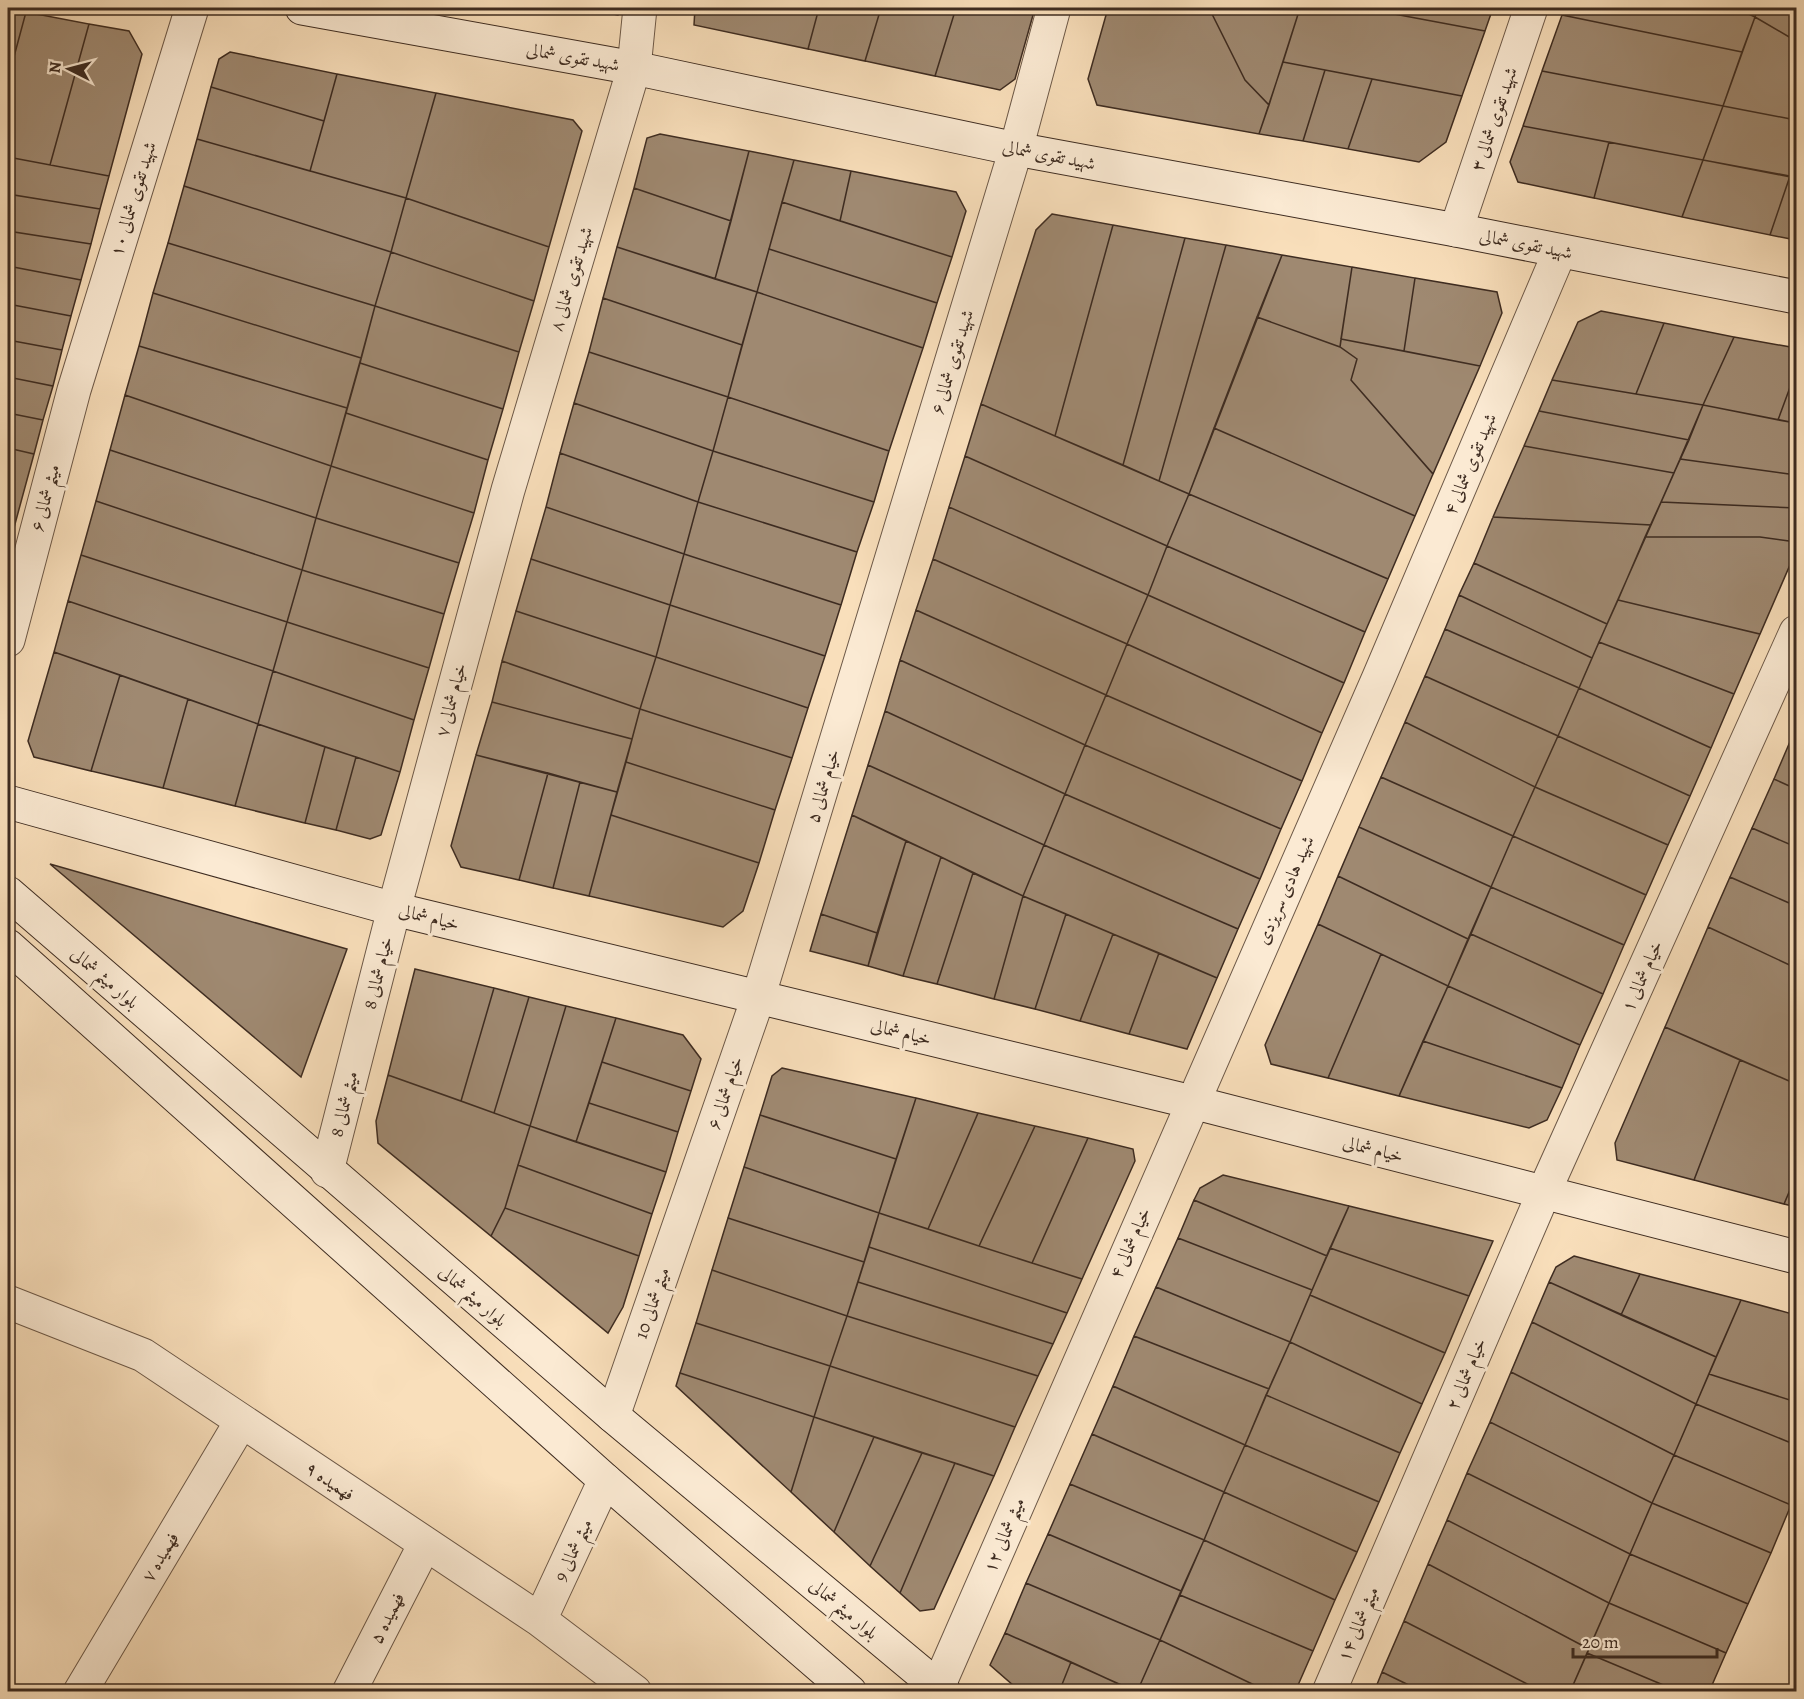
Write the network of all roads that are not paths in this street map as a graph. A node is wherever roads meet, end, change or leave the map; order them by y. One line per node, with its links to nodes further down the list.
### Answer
1 (192, 8): 11 (street, شهید تقوی شمالی ۱۰)
2 (302, 8): 6 (street, شهید تقوی شمالی)
3 (640, 8): 6 (street, شهید تقوی شمالی ۸)
4 (1054, 8): 7 (street, شهید تقوی شمالی ۶)
5 (1531, 8): 8 (street, شهید تقوی شمالی ۳)
6 (634, 68): 7 (street, شهید تقوی شمالی); 12 (street, شهید تقوی شمالی ۸)
7 (1016, 149): 8 (street, شهید تقوی شمالی); 13 (street, شهید تقوی شمالی ۶)
8 (1456, 230): 9 (street, شهید تقوی شمالی)
9 (1560, 251): 10 (street, شهید تقوی شمالی); 16 (street, شهید تقوی شمالی ۴)
10 (1797, 297)
11 (74, 390): 15 (street, میثم شمالی ۶)
12 (508, 490): 19 (street, خیام شمالی ۷)
13 (888, 575): 21 (street, خیام شمالی ۵)
14 (1797, 632): 26 (street, خیام شمالی ۱)
15 (8, 640)
16 (1379, 677): 23 (street, شهید هادی سریزدی)
17 (8, 802): 19 (street, خیام شمالی)
18 (8, 893): 24 (street, بلوار میثم شمالی)
19 (394, 909): 21 (street, خیام شمالی); 22 (street, خیام شمالی 8)
20 (8, 946): 32 (street)
21 (758, 998): 23 (street, خیام شمالی); 25 (street, خیام شمالی ۶)
22 (362, 1037): 24 (street, میثم شمالی 8)
23 (1192, 1102): 26 (street, خیام شمالی); 29 (street, خیام شمالی ۴)
24 (327, 1171): 30 (street, بلوار میثم شمالی)
25 (691, 1189): 30 (street, میثم شمالی 10)
26 (1544, 1192): 27 (street, خیام شمالی); 34 (street, خیام شمالی ۲)
27 (1797, 1257)
28 (8, 1302): 31 (street, فهمیده ۹)
29 (1069, 1383): 36 (street, میثم شمالی ۱۲)
30 (613, 1416): 36 (street, بلوار میثم شمالی)
31 (241, 1422): 33 (street, فهمیده ۹); 37 (street, فهمیده ۷)
32 (605, 1480): 35 (street, میثم شمالی 9); 40 (street)
33 (425, 1544): 35 (street, فهمیده ۹); 38 (street, فهمیده ۵)
34 (1387, 1556): 41 (street, میثم شمالی ۱۴)
35 (540, 1620): 39 (street, فهمیده ۹)
36 (941, 1689)
37 (80, 1692)
38 (349, 1692)
39 (635, 1692)
40 (850, 1692)
41 (1329, 1692)

